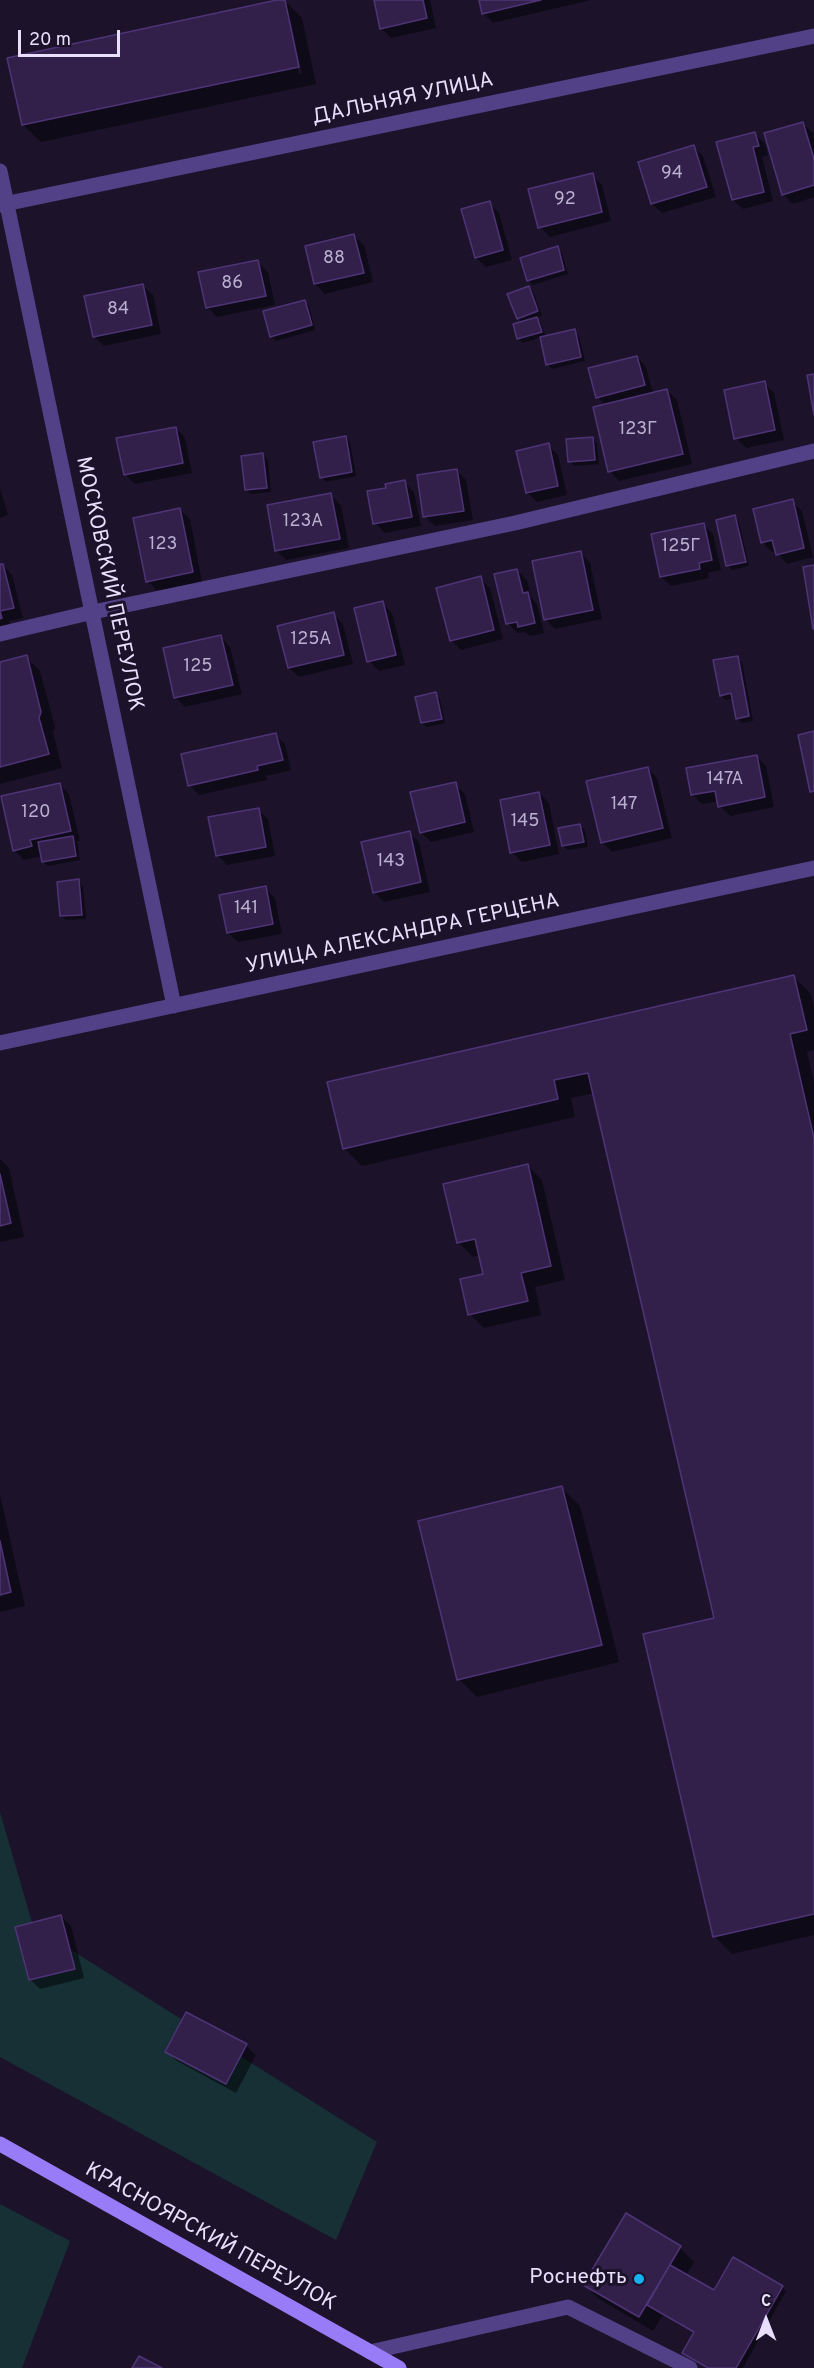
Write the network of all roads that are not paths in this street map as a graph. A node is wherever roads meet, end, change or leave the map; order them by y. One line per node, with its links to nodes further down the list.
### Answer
1 (814, 36): 3 (street, ДАЛЬНЯЯ УЛИЦА)
2 (0, 171): 3 (street, МОСКОВСКИЙ ПЕРЕУЛОК)
3 (4, 205): 5 (street, МОСКОВСКИЙ ПЕРЕУЛОК)
4 (814, 451): 5 (street)
5 (93, 612): 6 (street); 8 (street, МОСКОВСКИЙ ПЕРЕУЛОК)
6 (0, 634)
7 (814, 868): 8 (street, УЛИЦА АЛЕКСАНДРА ГЕРЦЕНА)
8 (174, 1006): 9 (street, УЛИЦА АЛЕКСАНДРА ГЕРЦЕНА)
9 (0, 1043)
10 (0, 2144): 11 (main road, КРАСНОЯРСКИЙ ПЕРЕУЛОК)
11 (370, 2352): 12 (main road, КРАСНОЯРСКИЙ ПЕРЕУЛОК); 13 (street)
12 (399, 2368)
13 (690, 2368)

